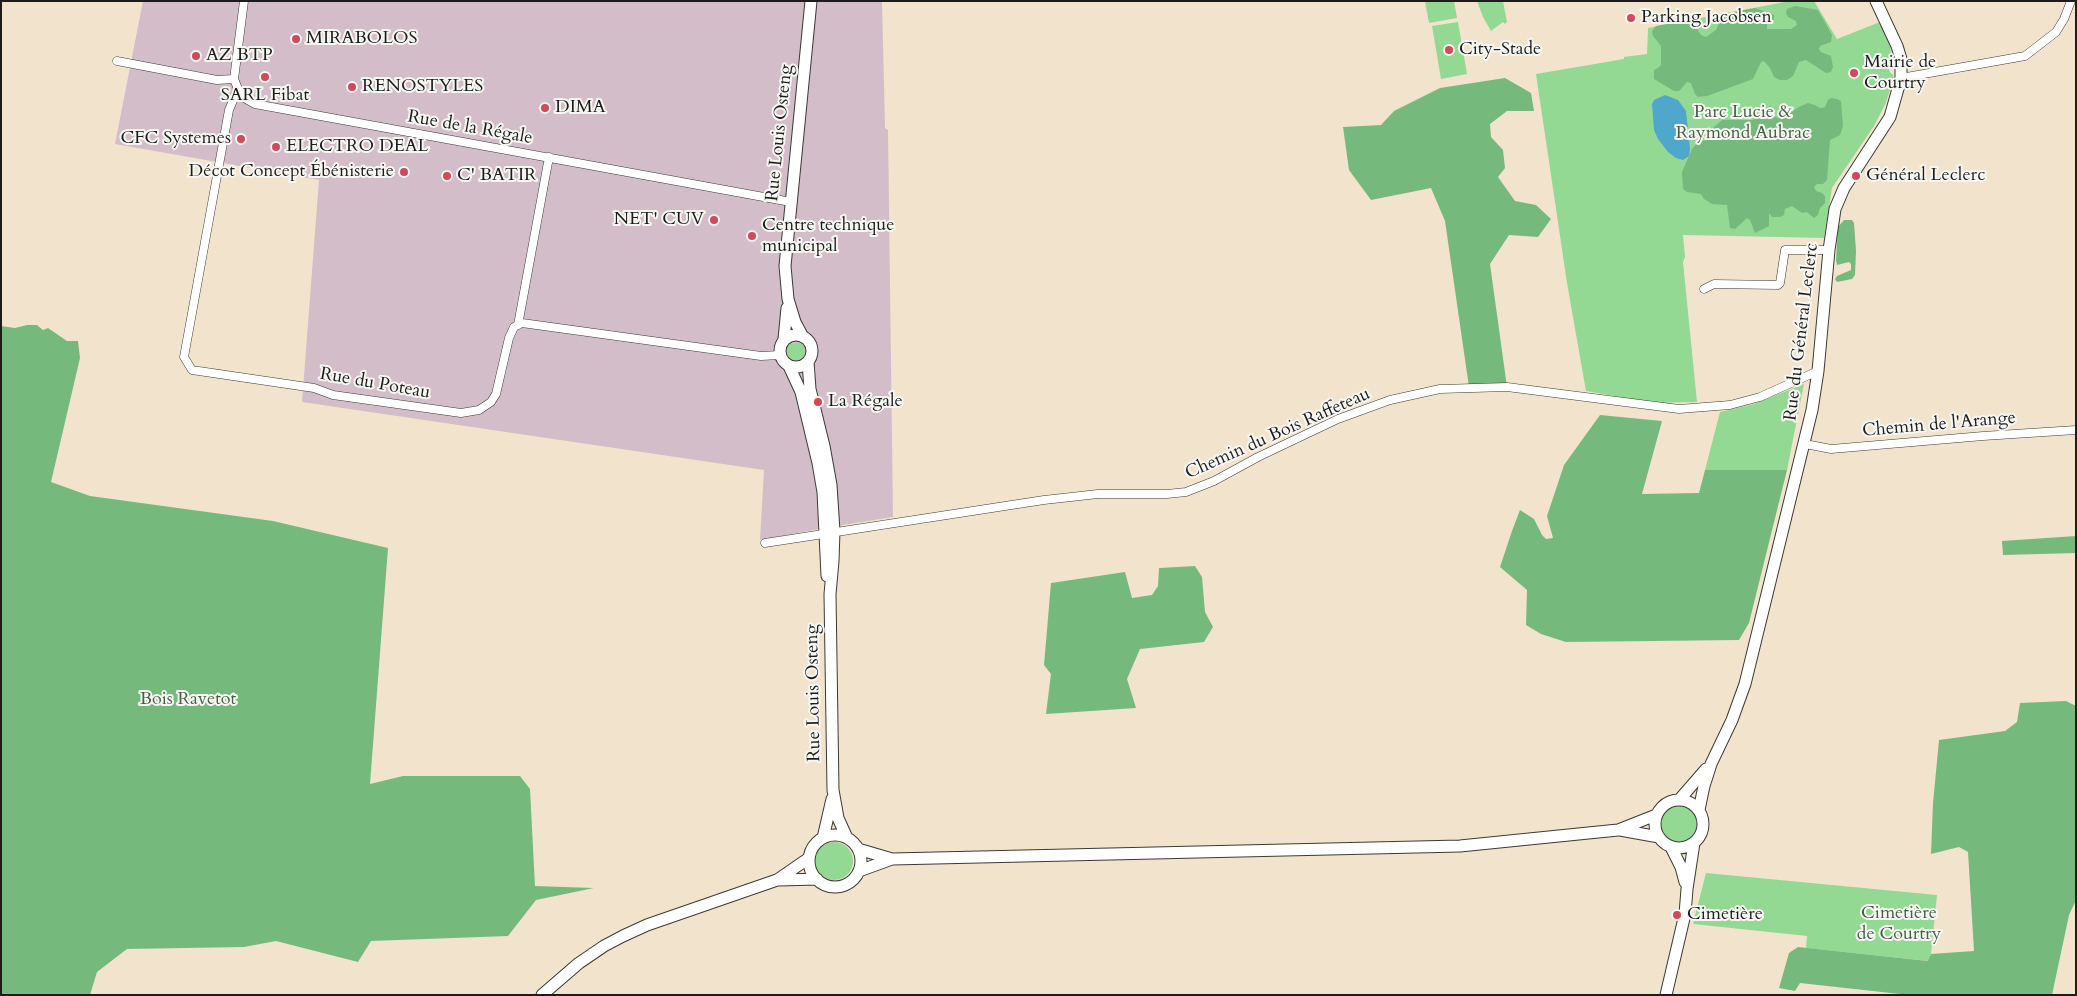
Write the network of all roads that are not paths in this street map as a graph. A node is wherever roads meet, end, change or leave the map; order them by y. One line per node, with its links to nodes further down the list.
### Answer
1 (244, 1): 7 (street, Rue de la Régale)
2 (811, 1): 10 (main road, Rue Louis Osteng)
3 (1876, 1): 6 (main road, Rue du Général Leclerc)
4 (2071, 1): 6 (street)
5 (118, 61): 7 (street)
6 (1902, 78): 11 (main road, Rue du Général Leclerc)
7 (234, 79): 8 (street, Rue de la Régale)
8 (238, 89): 9 (street, Rue de la Régale); 14 (street, Rue du Poteau)
9 (549, 157): 10 (street, Rue de la Régale); 14 (street)
10 (791, 202): 13 (main road, Rue Louis Osteng)
11 (1829, 250): 12 (street); 20 (main road, Rue du Général Leclerc)
12 (1704, 289)
13 (788, 299): 15 (main road, Rue Louis Osteng); 16 (main road, Rue Louis Osteng)
14 (518, 325): 17 (street)
15 (803, 337): 16 (main road); 18 (main road)
16 (784, 340): 17 (main road)
17 (780, 355): 19 (main road)
18 (808, 362): 19 (main road); 23 (main road, Rue Louis Osteng)
19 (789, 366): 23 (main road, Rue Louis Osteng)
20 (1818, 371): 22 (main road, Rue du Général Leclerc); 23 (street, Chemin du Bois Raffeteau)
21 (2076, 430): 22 (street, Chemin de l'Arange)
22 (1805, 444): 25 (main road, Rue du Général Leclerc)
23 (829, 533): 24 (street, Chemin du Bois Raffeteau); 26 (main road, Rue Louis Osteng)
24 (765, 543)
25 (1711, 764): 27 (main road, Rue du Général Leclerc); 28 (main road, Rue du Général Leclerc)
26 (833, 790): 32 (main road, Rue Louis Osteng); 33 (main road, Rue Louis Osteng)
27 (1679, 800): 28 (main road); 29 (main road)
28 (1699, 810): 34 (main road)
29 (1656, 815): 30 (main road); 31 (main road)
30 (1618, 830): 31 (main road); 38 (main road)
31 (1658, 837): 35 (main road)
32 (824, 838): 33 (main road); 37 (main road)
33 (848, 838): 36 (main road)
34 (1694, 843): 35 (main road); 42 (main road)
35 (1670, 847): 42 (main road)
36 (858, 849): 38 (main road); 39 (main road)
37 (809, 858): 40 (main road); 41 (main road)
38 (892, 859): 39 (main road)
39 (859, 871): 40 (main road)
40 (817, 879): 41 (main road)
41 (777, 880): 43 (main road)
42 (1687, 889): 44 (main road)
43 (542, 995)
44 (1666, 995)

